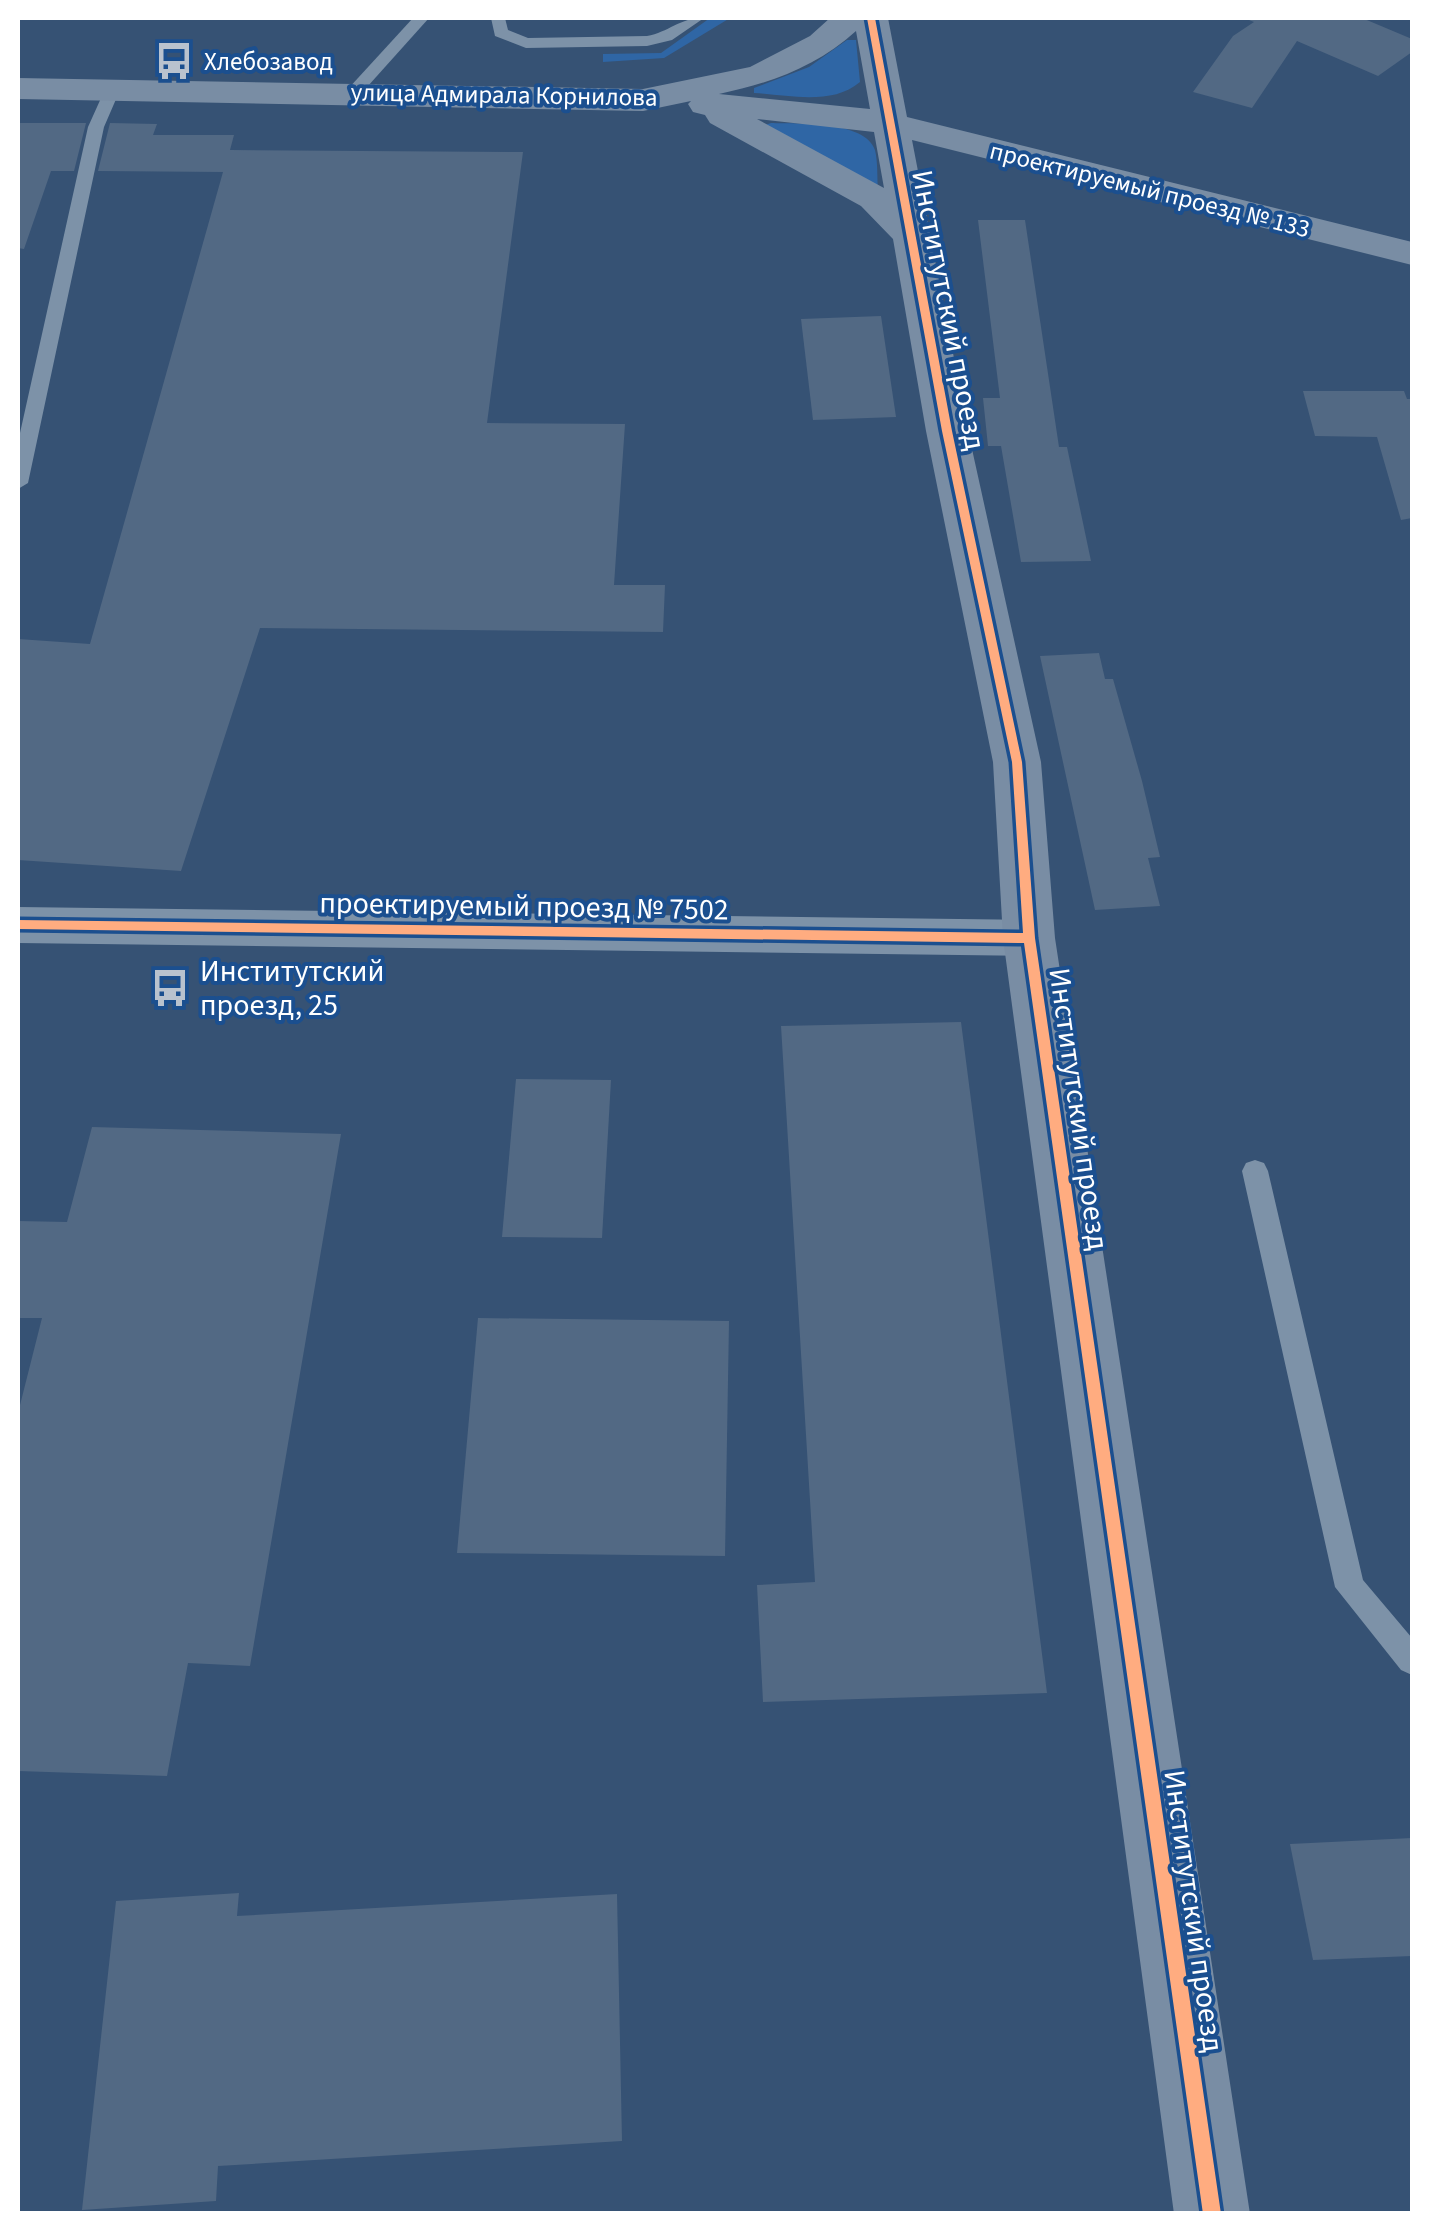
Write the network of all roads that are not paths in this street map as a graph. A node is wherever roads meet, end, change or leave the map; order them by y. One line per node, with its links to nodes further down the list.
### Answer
1 (421, 18): 8 (lane)
2 (498, 18): 3 (lane)
3 (696, 18)
4 (850, 18): 9 (street, улица Адмирала Корнилова)
5 (871, 18): 10 (street, Институтский проезд)
6 (18, 89): 7 (street, улица Адмирала Корнилова)
7 (112, 90): 8 (street, улица Адмирала Корнилова); 14 (lane)
8 (353, 92): 9 (street, улица Адмирала Корнилова)
9 (660, 101): 10 (street, проектируемый проезд № 133); 12 (street)
10 (888, 123): 11 (street, проектируемый проезд № 133); 12 (street, Институтский проезд)
11 (1030, 159): 12 (street); 13 (street, проектируемый проезд № 133)
12 (908, 233): 16 (street, Институтский проезд)
13 (1412, 253)
14 (18, 483)
15 (18, 925): 16 (street, проектируемый проезд № 7502)
16 (1030, 938): 19 (street, Институтский проезд)
17 (1254, 1170): 18 (lane)
18 (1412, 1660)
19 (1212, 2214)

